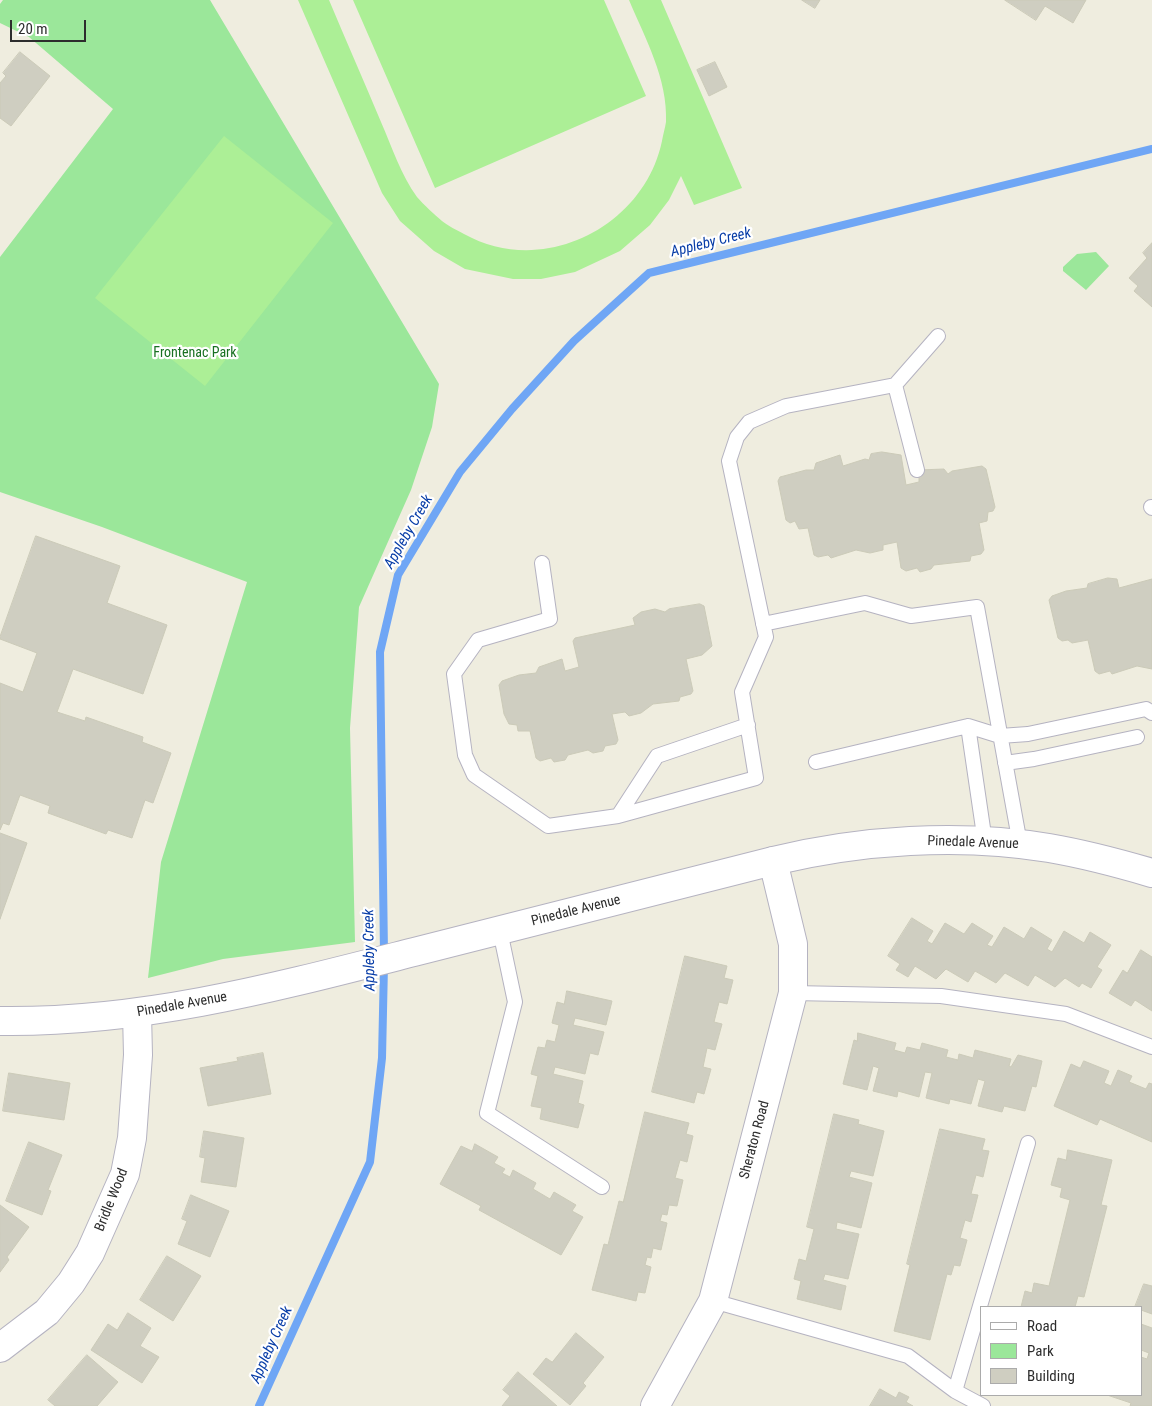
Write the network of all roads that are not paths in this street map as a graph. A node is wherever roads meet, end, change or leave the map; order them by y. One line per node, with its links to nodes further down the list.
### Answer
1 (938, 336): 2 (lane)
2 (896, 385): 3 (lane); 5 (lane)
3 (916, 470)
4 (542, 563): 13 (lane)
5 (763, 624): 7 (lane); 9 (lane)
6 (1152, 712): 9 (lane)
7 (748, 725): 13 (lane); 13 (lane)
8 (968, 726): 9 (lane); 11 (lane); 14 (lane)
9 (1000, 736): 12 (lane)
10 (1137, 737): 12 (lane)
11 (816, 762)
12 (1005, 763): 15 (lane)
13 (618, 816)
14 (985, 842): 15 (street, Pinedale Avenue); 16 (street, Pinedale Avenue)
15 (1020, 844): 17 (street, Pinedale Avenue)
16 (773, 862): 18 (street, Pinedale Avenue); 19 (street, Sheraton Road)
17 (1152, 873)
18 (500, 930): 20 (street, Pinedale Avenue); 24 (lane)
19 (793, 992): 22 (lane); 25 (street, Sheraton Road)
20 (137, 1013): 21 (street, Pinedale Avenue); 28 (street, Bridle Wood)
21 (0, 1021)
22 (1152, 1047)
23 (1028, 1144): 27 (lane)
24 (602, 1187)
25 (713, 1301): 29 (lane); 30 (street, Sheraton Road)
26 (980, 1306): 29 (lane)
27 (980, 1306)
28 (0, 1348)
29 (955, 1391): 31 (lane)
30 (655, 1406)
31 (983, 1406)

